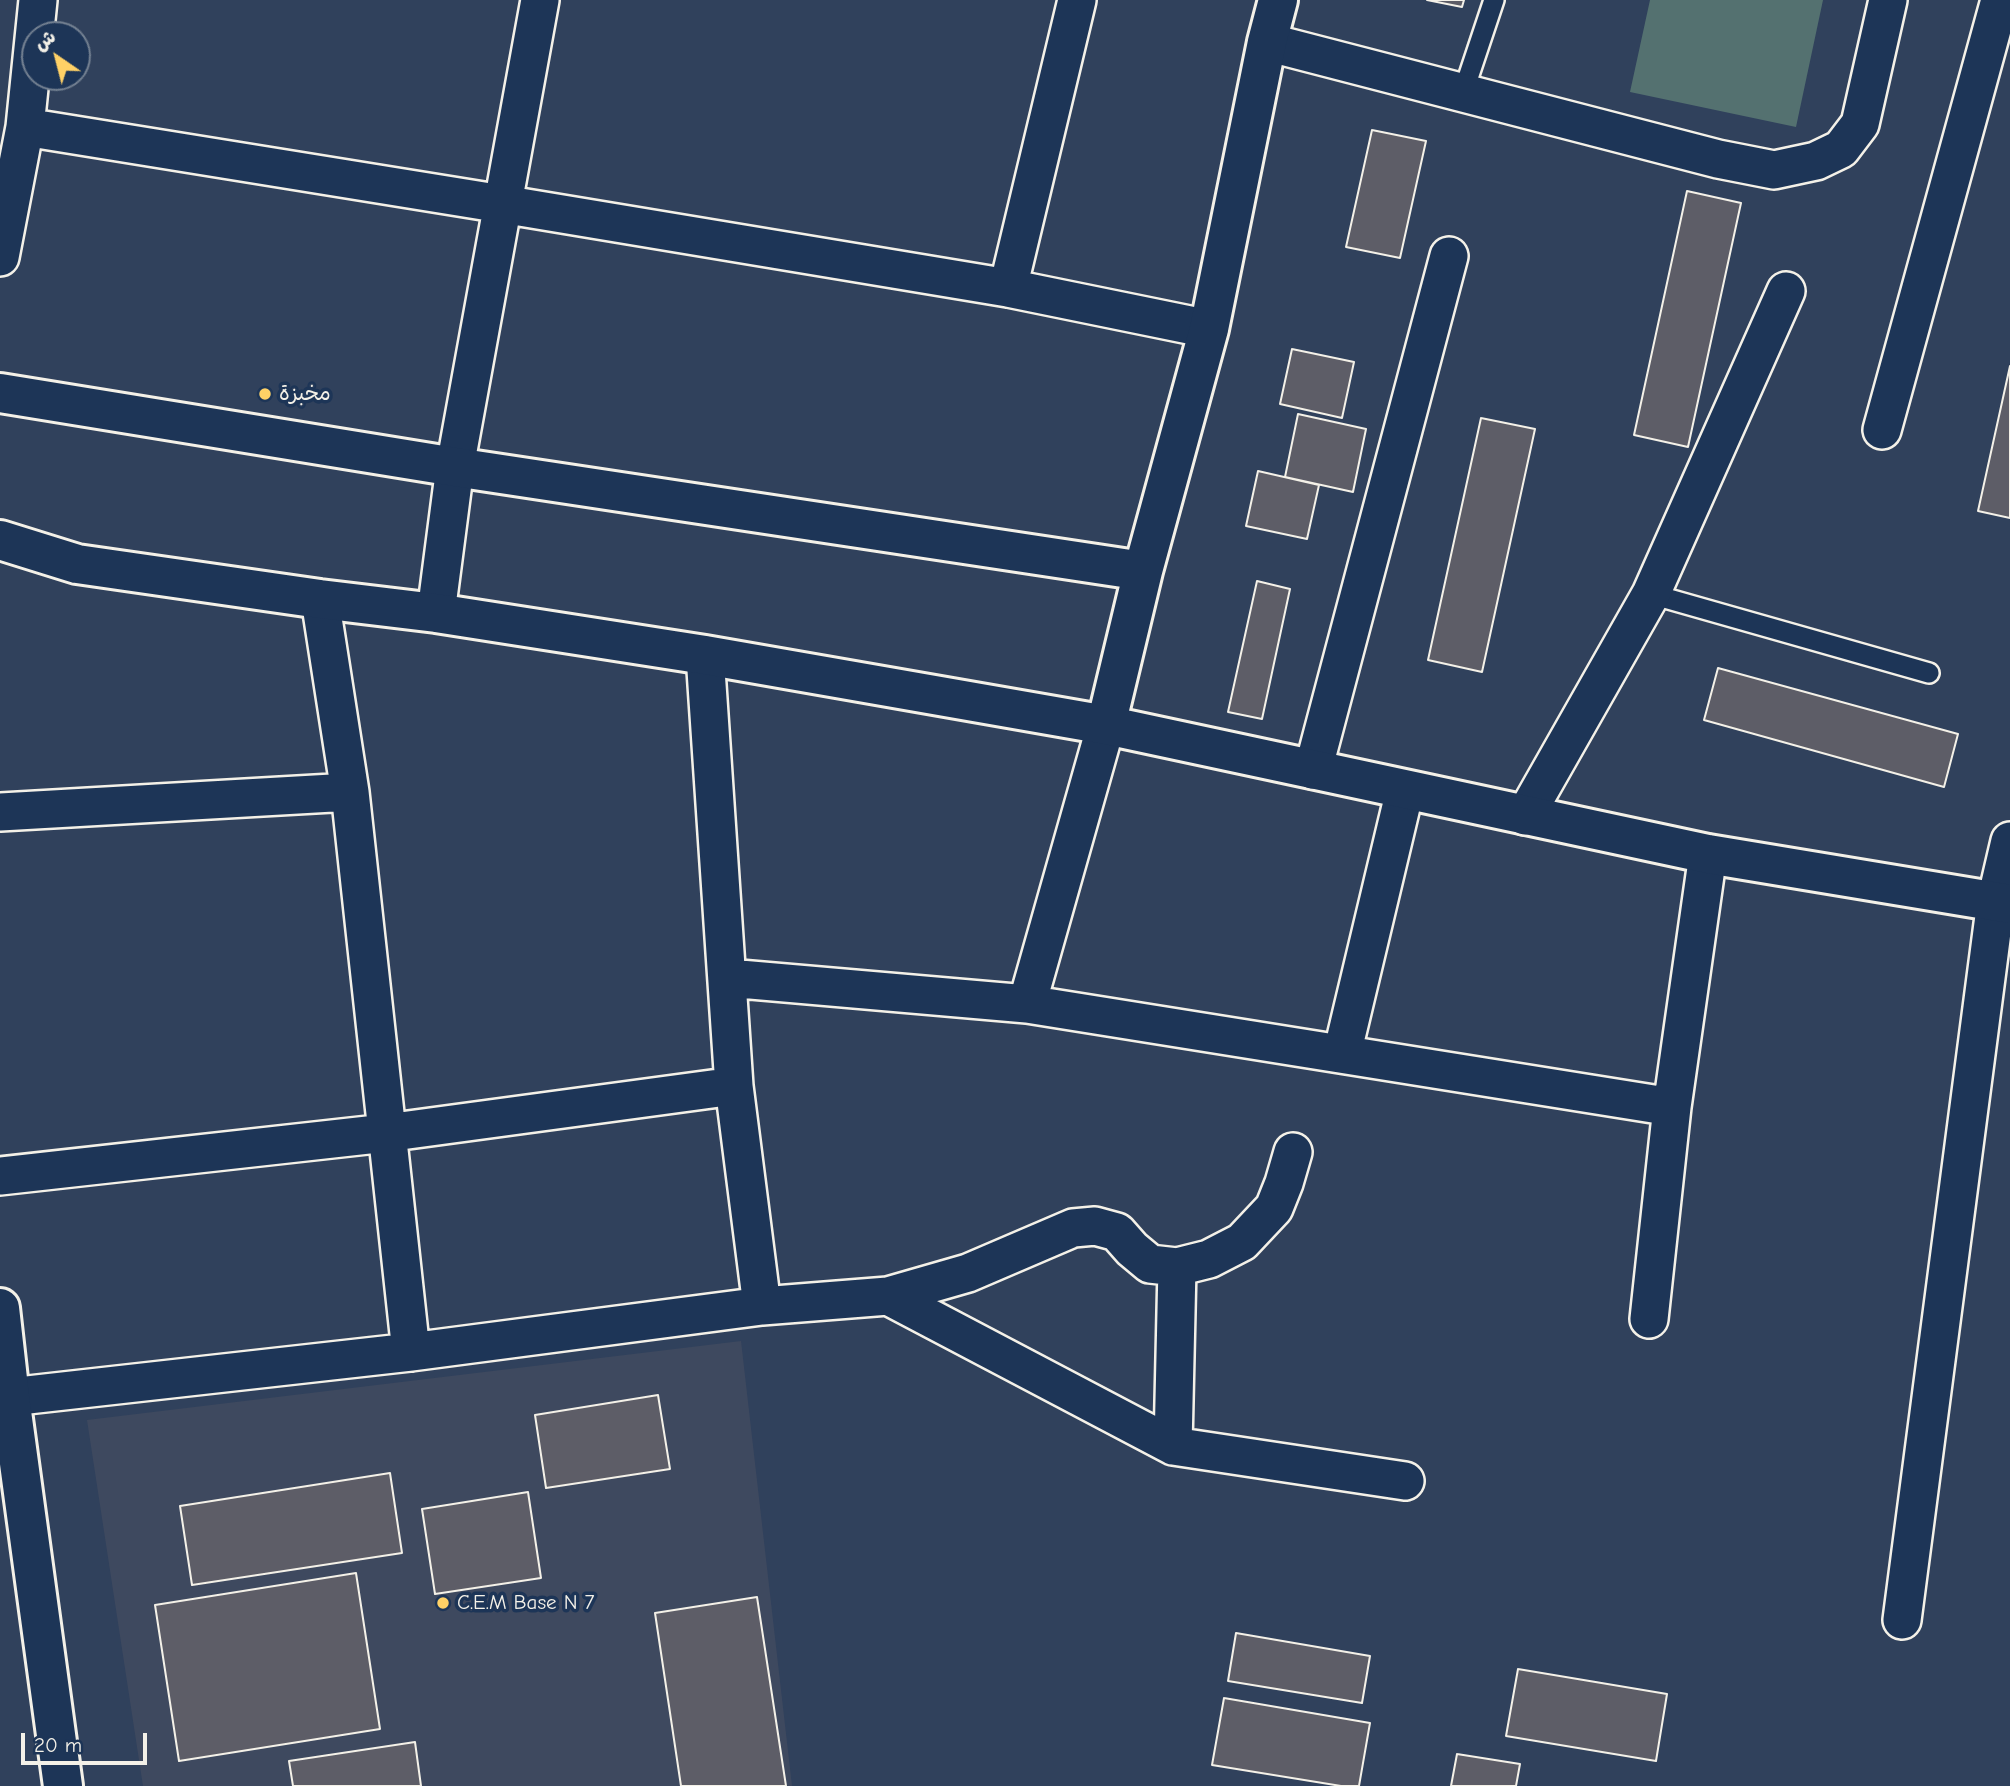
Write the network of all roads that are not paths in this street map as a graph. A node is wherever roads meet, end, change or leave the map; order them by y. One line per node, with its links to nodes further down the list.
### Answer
1 (38, 0): 10 (street)
2 (540, 0): 11 (street)
3 (1077, 0): 14 (street)
4 (1278, 0): 8 (street)
5 (1494, 0): 9 (lane)
6 (1888, 0): 9 (street)
7 (2000, 0): 18 (street)
8 (1267, 42): 9 (street); 16 (street)
9 (1463, 93)
10 (25, 127): 11 (street); 13 (street)
11 (502, 204): 14 (street); 19 (street)
12 (1448, 256): 28 (street)
13 (0, 257)
14 (1008, 288): 16 (street)
15 (1786, 291): 22 (street)
16 (1209, 330): 21 (street)
17 (0, 393): 19 (street)
18 (1882, 430)
19 (455, 467): 21 (street); 24 (street)
20 (0, 540): 23 (street)
21 (1143, 571): 27 (street)
22 (1651, 594): 26 (lane); 32 (street)
23 (320, 599): 24 (street); 30 (street)
24 (436, 613): 25 (street)
25 (705, 655): 27 (street); 36 (street)
26 (1929, 673)
27 (1106, 725): 28 (street); 37 (street)
28 (1313, 770): 29 (street)
29 (1405, 790): 32 (street); 38 (street)
30 (350, 792): 31 (street); 41 (street)
31 (0, 812)
32 (1525, 816): 34 (street)
33 (2010, 841): 35 (street)
34 (1708, 854): 35 (street); 40 (street)
35 (2003, 902): 53 (street)
36 (728, 978): 37 (street); 39 (street)
37 (1027, 1004): 38 (street)
38 (1342, 1054): 40 (street)
39 (734, 1086): 41 (street); 46 (street)
40 (1672, 1107): 48 (street)
41 (386, 1133): 43 (street); 49 (street)
42 (1293, 1152): 44 (street)
43 (0, 1176)
44 (1177, 1267): 45 (street); 51 (street)
45 (888, 1296): 46 (street); 51 (street)
46 (762, 1306): 49 (street)
47 (0, 1308): 50 (street)
48 (1649, 1319)
49 (411, 1352): 50 (street)
50 (10, 1397): 54 (street)
51 (1173, 1446): 52 (street)
52 (1405, 1481)
53 (1902, 1620)
54 (63, 1786)

